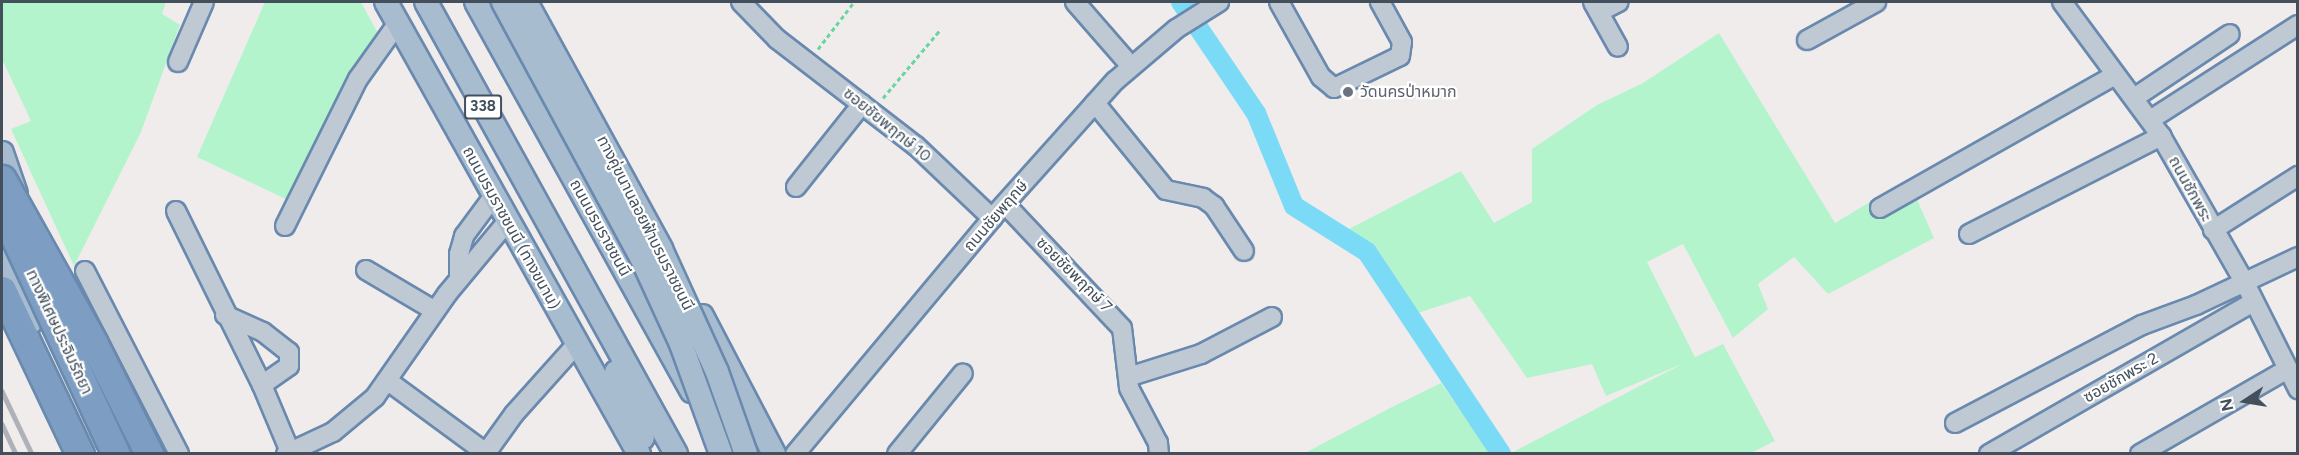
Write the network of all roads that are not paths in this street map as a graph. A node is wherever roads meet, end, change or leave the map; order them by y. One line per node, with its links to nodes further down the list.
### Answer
1 (204, 2): 22 (street)
2 (386, 2): 17 (main road, ถนนบรมราชชนนี (ทางขนาน) / 338)
3 (426, 2): 53 (main road, 338)
4 (476, 2): 45 (main road, ถนนบรมราชชนนี / 338)
5 (503, 2): 82 (main road, ทางคู่ขนานลอยฟ้าบรมราชชนนี, bridge)
6 (526, 2): 69 (main road, ทางคู่ขนานลอยฟ้าบรมราชชนนี, bridge)
7 (536, 2): 59 (main road)
8 (741, 2): 27 (street, ซอยชัยพฤกษ์ 10)
9 (1075, 2): 23 (street)
10 (1279, 2): 11 (street)
11 (1380, 2)
12 (1619, 2): 16 (street)
13 (1876, 2): 20 (street)
14 (2062, 2): 24 (street, ถนนชักพระ)
15 (1211, 6): 23 (street, ถนนชัยพฤกษ์)
16 (1596, 7): 21 (street)
17 (398, 23): 35 (main road, ถนนบรมราชชนนี (ทางขนาน) / 338); 42 (street)
18 (2298, 25): 28 (street)
19 (2230, 34): 25 (street)
20 (1807, 40)
21 (1618, 47)
22 (178, 62)
23 (1130, 65): 26 (street, ถนนชัยพฤกษ์)
24 (2115, 75): 25 (street, ถนนชักพระ); 37 (street)
25 (2134, 98): 28 (street, ถนนชักพระ)
26 (1095, 103): 36 (street, ถนนชัยพฤกษ์); 46 (street)
27 (867, 108): 33 (street); 40 (street, ซอยชัยพฤกษ์ 10)
28 (2150, 120): 29 (street, ถนนชักพระ)
29 (2161, 136): 43 (street, ถนนชักพระ); 44 (street)
30 (2, 153): 64 (main road)
31 (2298, 176): 43 (street)
32 (2, 179): 75 (highway, bridge)
33 (796, 186)
34 (2, 193): 64 (main road)
35 (493, 197): 41 (main road, ถนนบรมราชชนนี (ทางขนาน) / 338); 51 (street)
36 (1005, 204): 40 (street, ถนนชัยพฤกษ์); 63 (street, ซอยชัยพฤกษ์ 7)
37 (1880, 208)
38 (2, 210): 74 (highway, ทางพิเศษประจิมรัถยา, bridge)
39 (176, 211): 57 (street)
40 (992, 218): 70 (street, ถนนชัยพฤกษ์)
41 (507, 222): 51 (street); 60 (main road, ถนนบรมราชชนนี (ทางขนาน) / 338)
42 (285, 226)
43 (2213, 230): 52 (street, ถนนชักพระ)
44 (1969, 234)
45 (610, 246): 59 (main road); 83 (main road, ถนนบรมราชชนนี / 338)
46 (1244, 251)
47 (2, 255): 72 (main road)
48 (2298, 257): 52 (street)
49 (366, 270): 56 (street)
50 (85, 271): 76 (street)
51 (459, 279): 56 (street)
52 (2245, 283): 55 (street, ถนนชักพระ); 68 (street)
53 (580, 285): 80 (main road); 81 (main road, 338)
54 (2, 290): 71 (highway, ทางพิเศษประจิมรัถยา)
55 (2252, 303): 61 (street, ถนนชักพระ); 89 (street, ซอยชักพระ 2)
56 (435, 311): 65 (street)
57 (225, 315): 66 (street); 66 (street)
58 (1272, 317): 63 (street)
59 (703, 318): 86 (main road)
60 (575, 346): 78 (street); 79 (main road, ถนนบรมราชชนนี (ทางขนาน) / 338)
61 (2288, 369): 67 (street, ถนนชักพระ); 90 (street)
62 (963, 373): 87 (street)
63 (1128, 377): 88 (street, ซอยชัยพฤกษ์ 7)
64 (70, 381): 73 (main road)
65 (388, 381): 77 (street); 78 (street)
66 (262, 385): 77 (street)
67 (2298, 389)
68 (1955, 423)
69 (737, 425): 84 (main road, ทางคู่ขนานลอยฟ้าบรมราชชนนี, bridge); 85 (main road, bridge)
70 (806, 449)
71 (80, 453)
72 (92, 453)
73 (105, 453)
74 (116, 453)
75 (149, 453)
76 (179, 453)
77 (289, 453)
78 (486, 453)
79 (639, 453)
80 (649, 453)
81 (676, 453)
82 (721, 453)
83 (727, 453)
84 (746, 453)
85 (753, 453)
86 (774, 453)
87 (897, 453)
88 (1159, 453)
89 (1989, 453)
90 (2140, 453)

